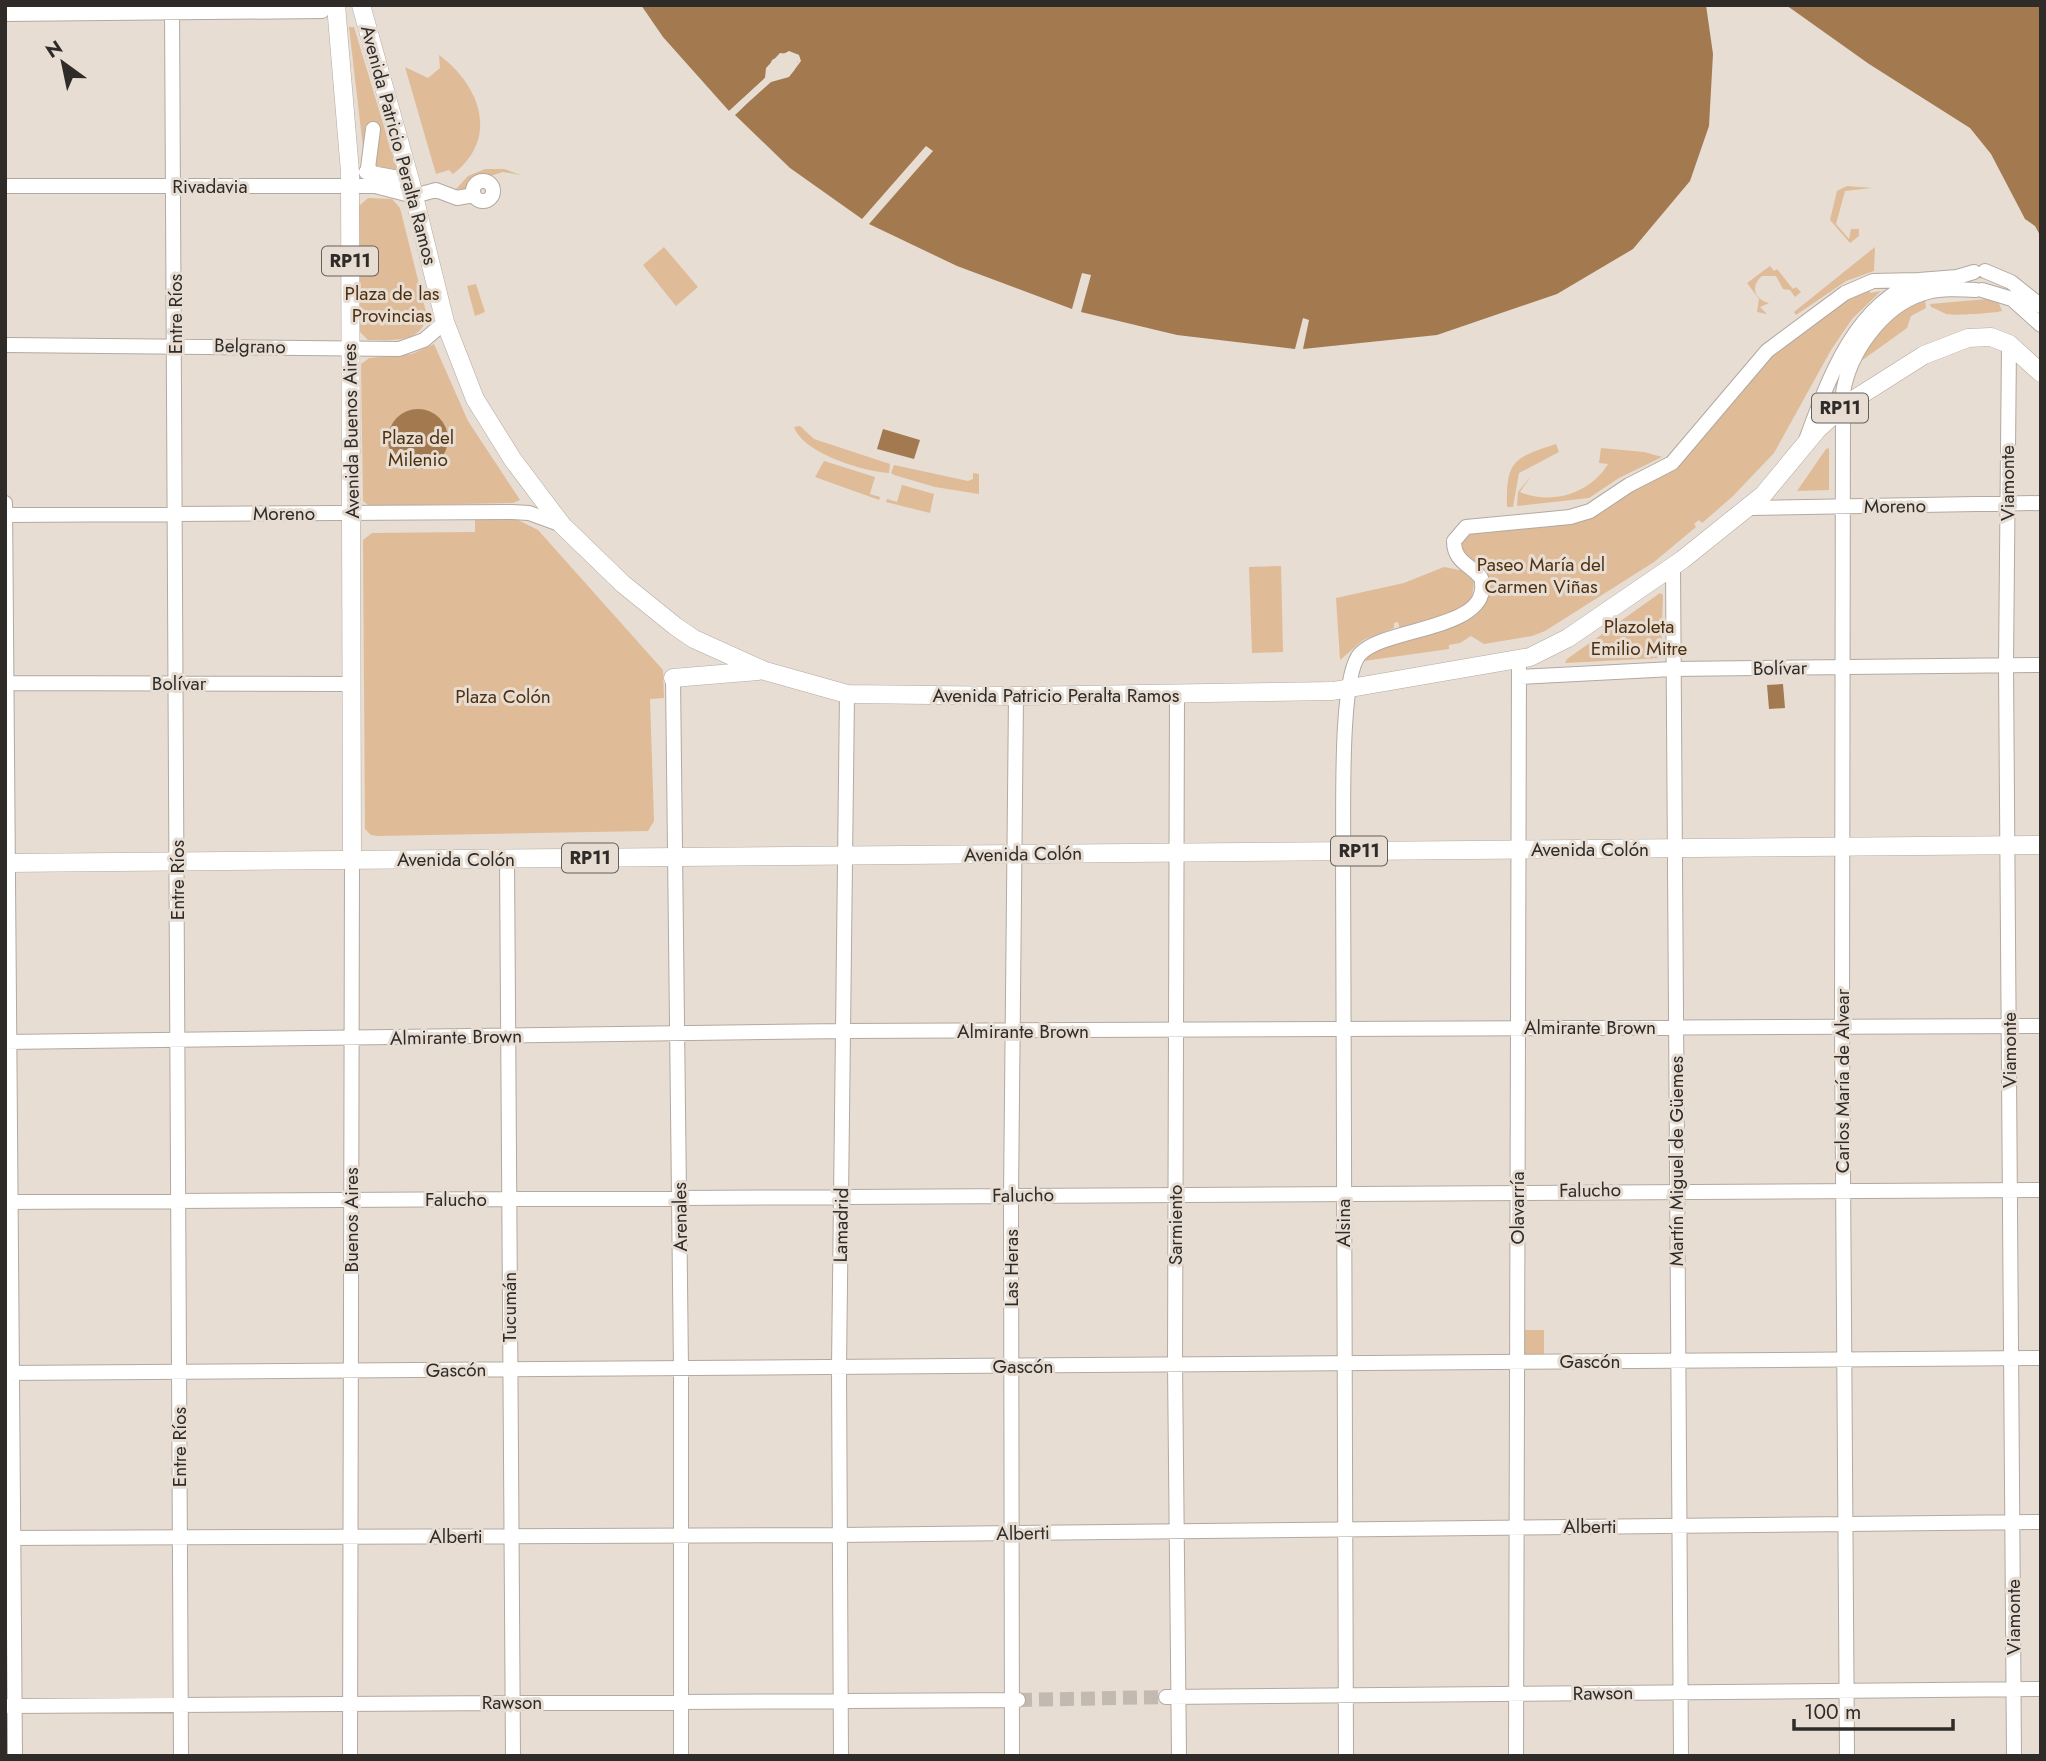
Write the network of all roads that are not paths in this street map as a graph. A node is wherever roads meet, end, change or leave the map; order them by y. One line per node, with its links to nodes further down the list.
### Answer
1 (361, 5): 11 (main road, Avenida Patricio Peralta Ramos / RP11)
2 (172, 9): 3 (street); 4 (street); 8 (street, Entre Ríos)
3 (332, 9): 9 (main road, Avenida Buenos Aires / RP11)
4 (5, 14)
5 (371, 173): 6 (street)
6 (399, 178)
7 (5, 186): 8 (street, Rivadavia)
8 (175, 186): 9 (street, Rivadavia); 20 (street, Entre Ríos)
9 (350, 186): 11 (street, Rivadavia); 21 (main road, Avenida Buenos Aires / RP11)
10 (474, 195): 11 (street)
11 (414, 196): 16 (main road, Avenida Patricio Peralta Ramos / RP11)
12 (1980, 271): 13 (street); 14 (street); 15 (street)
13 (1919, 281): 24 (street); 45 (street, Alsina)
14 (1979, 290): 17 (street); 23 (street, Carlos María de Alvear)
15 (2041, 306)
16 (445, 322): 21 (street, Belgrano); 33 (main road, Avenida Patricio Peralta Ramos / RP11)
17 (2041, 325)
18 (2008, 344): 22 (main road); 23 (main road, Avenida Patricio Peralta Ramos / RP11); 27 (street, Viamonte)
19 (5, 345): 20 (street, Belgrano)
20 (175, 345): 21 (street, Belgrano); 31 (street, Entre Ríos)
21 (350, 348): 30 (main road, Avenida Buenos Aires / RP11)
22 (2041, 373)
23 (1842, 407): 24 (main road, Avenida Patricio Peralta Ramos / RP11); 28 (street, Carlos María de Alvear)
24 (1804, 446): 29 (main road, Avenida Patricio Peralta Ramos / RP11)
25 (5, 503): 32 (street)
26 (2041, 503): 27 (street, Moreno)
27 (2007, 504): 28 (street, Moreno); 35 (street, Viamonte)
28 (1842, 507): 29 (street, Moreno); 38 (street, Carlos María de Alvear)
29 (1749, 509): 34 (main road, Avenida Patricio Peralta Ramos / RP11)
30 (352, 513): 31 (street, Moreno); 33 (street, Moreno); 44 (main road, Avenida Buenos Aires / RP11)
31 (175, 514): 32 (street, Moreno); 43 (street, Entre Ríos)
32 (5, 515): 42 (street)
33 (562, 525): 40 (main road, Avenida Patricio Peralta Ramos / RP11)
34 (1673, 567): 37 (main road, Avenida Patricio Peralta Ramos / RP11); 39 (street, Martín Miguel de Güemes)
35 (2006, 665): 36 (street, Bolívar); 38 (street, Bolívar); 49 (street, Viamonte)
36 (2041, 665)
37 (1519, 668): 39 (street, Bolívar); 45 (main road, Avenida Patricio Peralta Ramos / RP11); 53 (street, Olavarría)
38 (1842, 668): 39 (street, Bolívar); 51 (street, Carlos María de Alvear)
39 (1673, 669): 52 (street, Martín Miguel de Güemes)
40 (765, 671): 41 (main road, RP11); 46 (main road, Avenida Patricio Peralta Ramos / RP11)
41 (673, 678): 58 (street, Arenales)
42 (6, 683): 43 (street, Bolívar); 62 (street)
43 (176, 684): 44 (street, Bolívar); 61 (street, Entre Ríos)
44 (352, 684): 60 (main road, Buenos Aires / RP11)
45 (1348, 690): 47 (main road, Avenida Patricio Peralta Ramos / RP11); 54 (street, Alsina)
46 (847, 694): 48 (main road, Avenida Patricio Peralta Ramos / RP11); 57 (street, Lamadrid)
47 (1177, 695): 48 (main road, Avenida Patricio Peralta Ramos / RP11); 55 (street, Sarmiento)
48 (1016, 696): 56 (street, Las Heras)
49 (2007, 845): 50 (main road, Avenida Colón / RP11); 51 (main road, Avenida Colón / RP11); 64 (street, Viamonte)
50 (2041, 845)
51 (1842, 847): 52 (main road, Avenida Colón / RP11); 67 (street, Carlos María de Alvear)
52 (1674, 848): 53 (main road, Avenida Colón / RP11); 63 (street, Martín Miguel de Güemes)
53 (1518, 849): 54 (main road, Avenida Colón / RP11); 66 (street, Olavarría)
54 (1343, 851): 55 (main road, Avenida Colón / RP11); 68 (street, Alsina)
55 (1176, 853): 56 (main road, Avenida Colón / RP11); 69 (street, Sarmiento)
56 (1015, 854): 57 (main road, Avenida Colón / RP11); 71 (street, Las Heras)
57 (845, 855): 58 (main road, Avenida Colón / RP11); 70 (street, Lamadrid)
58 (677, 857): 59 (main road, Avenida Colón / RP11); 72 (street, Arenales)
59 (507, 858): 60 (main road, Avenida Colón / RP11); 73 (street, Tucumán)
60 (352, 860): 61 (main road, Avenida Colón); 74 (street, Buenos Aires)
61 (177, 861): 62 (main road, Avenida Colón); 75 (street, Entre Ríos)
62 (6, 863): 76 (street)
63 (1676, 1026): 66 (street, Almirante Brown); 67 (street, Almirante Brown); 80 (street, Martín Miguel de Güemes)
64 (2009, 1026): 65 (street, Almirante Brown); 67 (street, Almirante Brown); 78 (street, Viamonte)
65 (2041, 1026)
66 (1518, 1027): 68 (street, Almirante Brown); 81 (street, Olavarría)
67 (1842, 1027): 77 (street, Carlos María de Alvear)
68 (1343, 1029): 69 (street, Almirante Brown); 82 (street, Alsina)
69 (1176, 1030): 71 (street, Almirante Brown); 83 (street, Sarmiento)
70 (844, 1031): 71 (street, Almirante Brown); 72 (street, Almirante Brown); 86 (street, Lamadrid)
71 (1013, 1031): 84 (street, Las Heras)
72 (679, 1034): 73 (street, Almirante Brown); 85 (street, Arenales)
73 (508, 1036): 74 (street, Almirante Brown); 88 (street, Tucumán)
74 (351, 1038): 75 (street, Almirante Brown); 87 (street, Buenos Aires)
75 (177, 1040): 76 (street, Almirante Brown); 89 (street, Entre Ríos)
76 (7, 1042): 90 (street)
77 (1843, 1189): 78 (street, Falucho); 80 (street, Falucho); 93 (street, Carlos María de Alvear)
78 (2010, 1189): 79 (street, Falucho); 91 (street, Viamonte)
79 (2041, 1189)
80 (1676, 1190): 81 (street, Falucho); 94 (street, Martín Miguel de Güemes)
81 (1517, 1191): 82 (street, Falucho); 95 (street, Olavarría)
82 (1343, 1192): 83 (street, Falucho); 96 (street, Alsina)
83 (1175, 1194): 84 (street, Falucho); 97 (street, Sarmiento)
84 (1011, 1195): 86 (street, Falucho); 98 (street, Las Heras)
85 (680, 1198): 86 (street, Falucho); 88 (street, Falucho); 99 (street, Arenales)
86 (842, 1198): 100 (street, Lamadrid)
87 (351, 1199): 88 (street, Falucho); 89 (street, Falucho); 102 (street, Buenos Aires)
88 (508, 1199): 101 (street, Tucumán)
89 (178, 1200): 90 (street, Falucho); 104 (street, Entre Ríos)
90 (8, 1202): 103 (street)
91 (2011, 1358): 92 (street, Gascón); 93 (street, Gascón); 106 (street, Viamonte)
92 (2041, 1358)
93 (1844, 1359): 94 (street, Gascón); 107 (street, Carlos María de Alvear)
94 (1678, 1360): 95 (street, Gascón); 108 (street, Martín Miguel de Güemes)
95 (1517, 1362): 96 (street, Gascón); 109 (street, Olavarría)
96 (1343, 1363): 97 (street, Gascón); 110 (street, Alsina)
97 (1175, 1365): 98 (street, Gascón); 111 (street, Sarmiento)
98 (1012, 1366): 100 (street, Gascón); 112 (street, Las Heras)
99 (681, 1368): 100 (street, Gascón); 101 (street, Gascón); 116 (street, Arenales)
100 (839, 1368): 113 (street, Lamadrid)
101 (509, 1369): 102 (street, Gascón); 115 (street, Tucumán)
102 (351, 1371): 104 (street, Gascón); 117 (street, Buenos Aires)
103 (8, 1373): 104 (street, Gascón); 118 (street)
104 (179, 1373): 114 (street, Entre Ríos)
105 (2041, 1522): 106 (street, Alberti)
106 (2012, 1523): 107 (street, Alberti); 119 (street, Viamonte)
107 (1845, 1524): 108 (street, Alberti); 121 (street, Carlos María de Alvear)
108 (1679, 1525): 109 (street, Alberti); 122 (street, Martín Miguel de Güemes)
109 (1517, 1527): 110 (street, Alberti); 123 (street, Olavarría)
110 (1345, 1529): 111 (street, Alberti); 124 (street, Alsina)
111 (1177, 1531): 112 (street, Alberti); 125 (street, Sarmiento)
112 (1013, 1532): 113 (street, Alberti); 126 (street, Las Heras)
113 (839, 1535): 116 (street, Alberti); 130 (street, Lamadrid)
114 (178, 1536): 117 (street, Alberti); 118 (street, Alberti); 131 (street, Entre Ríos)
115 (509, 1536): 116 (street, Alberti); 117 (street, Alberti); 127 (street, Tucumán)
116 (679, 1536): 128 (street, Arenales)
117 (351, 1537): 129 (street, Buenos Aires)
118 (9, 1538): 132 (street)
119 (2014, 1689): 120 (street, Rawson); 121 (street, Rawson); 145 (street, Viamonte)
120 (2041, 1689)
121 (1846, 1691): 122 (street, Rawson); 144 (street, Carlos María de Alvear)
122 (1681, 1692): 123 (street, Rawson); 143 (street, Martín Miguel de Güemes)
123 (1516, 1694): 124 (street, Rawson); 142 (street, Olavarría)
124 (1345, 1696): 125 (street, Rawson); 141 (street, Alsina)
125 (1172, 1697): 140 (street, Sarmiento)
126 (1015, 1700): 130 (street, Rawson); 139 (street, Las Heras)
127 (512, 1701): 128 (street, Rawson); 129 (street, Rawson); 136 (street, Tucumán)
128 (680, 1702): 130 (street, Rawson); 137 (street, Arenales)
129 (351, 1703): 131 (street, Rawson); 135 (street, Buenos Aires)
130 (841, 1703): 138 (street, Lamadrid)
131 (180, 1704): 132 (street, Rawson); 134 (street, Entre Ríos)
132 (10, 1706): 133 (street)
133 (15, 1756)
134 (181, 1756)
135 (350, 1756)
136 (513, 1756)
137 (681, 1756)
138 (841, 1756)
139 (1012, 1756)
140 (1179, 1756)
141 (1346, 1756)
142 (1516, 1756)
143 (1681, 1756)
144 (1847, 1756)
145 (2014, 1756)

